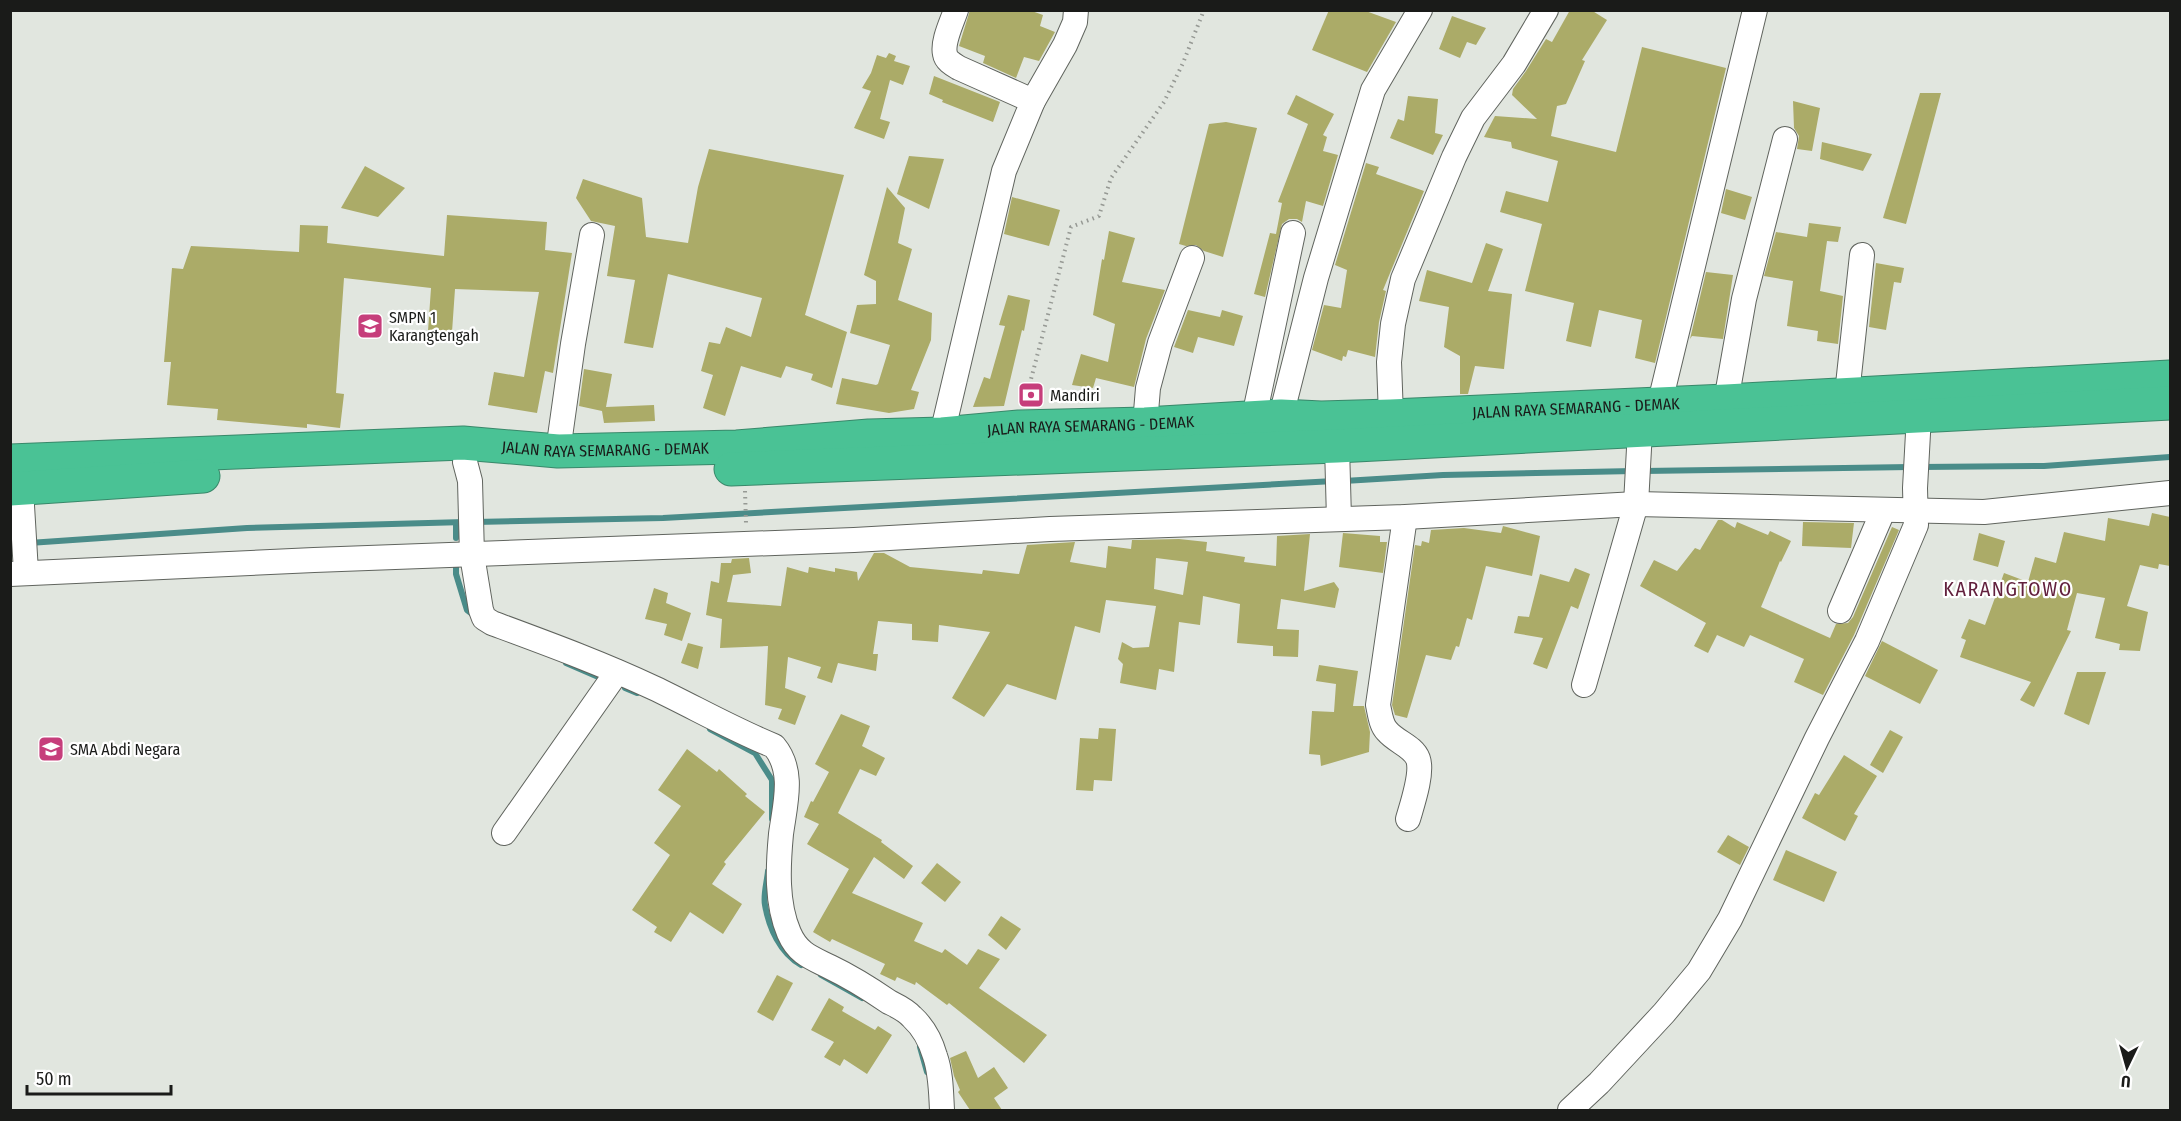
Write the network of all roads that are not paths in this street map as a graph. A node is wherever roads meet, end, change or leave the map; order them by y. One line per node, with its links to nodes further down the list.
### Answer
1 (956, 10): 6 (street)
2 (1076, 10): 6 (street)
3 (1420, 10): 19 (street)
4 (1546, 10): 18 (street)
5 (1755, 10): 15 (street)
6 (1033, 100): 22 (street)
7 (1785, 139): 14 (street)
8 (1293, 233): 19 (street)
9 (592, 235): 24 (street)
10 (1862, 255): 13 (street)
11 (1192, 258): 21 (street)
12 (2170, 377): 13 (highway, JALAN RAYA SEMARANG - DEMAK)
13 (1847, 394): 14 (highway, JALAN RAYA SEMARANG - DEMAK)
14 (1726, 401): 15 (highway, JALAN RAYA SEMARANG - DEMAK)
15 (1660, 402): 20 (highway, JALAN RAYA SEMARANG - DEMAK)
16 (2170, 403): 17 (highway, JALAN RAYA SEMARANG - DEMAK)
17 (1919, 415): 23 (highway, JALAN RAYA SEMARANG - DEMAK); 29 (street)
18 (1391, 416): 19 (highway, JALAN RAYA SEMARANG - DEMAK); 20 (highway, JALAN RAYA SEMARANG - DEMAK)
19 (1268, 417): 21 (highway, JALAN RAYA SEMARANG - DEMAK)
20 (1529, 422): 23 (highway, JALAN RAYA SEMARANG - DEMAK); 25 (highway, JALAN RAYA SEMARANG - DEMAK)
21 (1145, 424): 22 (highway, JALAN RAYA SEMARANG - DEMAK)
22 (942, 434): 24 (highway, JALAN RAYA SEMARANG - DEMAK)
23 (1641, 437): 30 (street)
24 (558, 451): 27 (highway, JALAN RAYA SEMARANG - DEMAK)
25 (1337, 451): 26 (highway, JALAN RAYA SEMARANG - DEMAK); 32 (street)
26 (468, 472): 27 (highway, JALAN RAYA SEMARANG - DEMAK); 34 (street)
27 (14, 480): 35 (street)
28 (2170, 493): 29 (street)
29 (1915, 499): 31 (street); 42 (street)
30 (1637, 501): 31 (street); 33 (street); 38 (street)
31 (1883, 511): 36 (street)
32 (1339, 514): 33 (street); 34 (street)
33 (1405, 517): 39 (street)
34 (472, 554): 35 (street); 37 (street)
35 (21, 570)
36 (1840, 610)
37 (617, 672): 40 (street); 41 (street)
38 (1584, 685)
39 (1408, 819)
40 (504, 833)
41 (942, 1110)
42 (1570, 1110)

